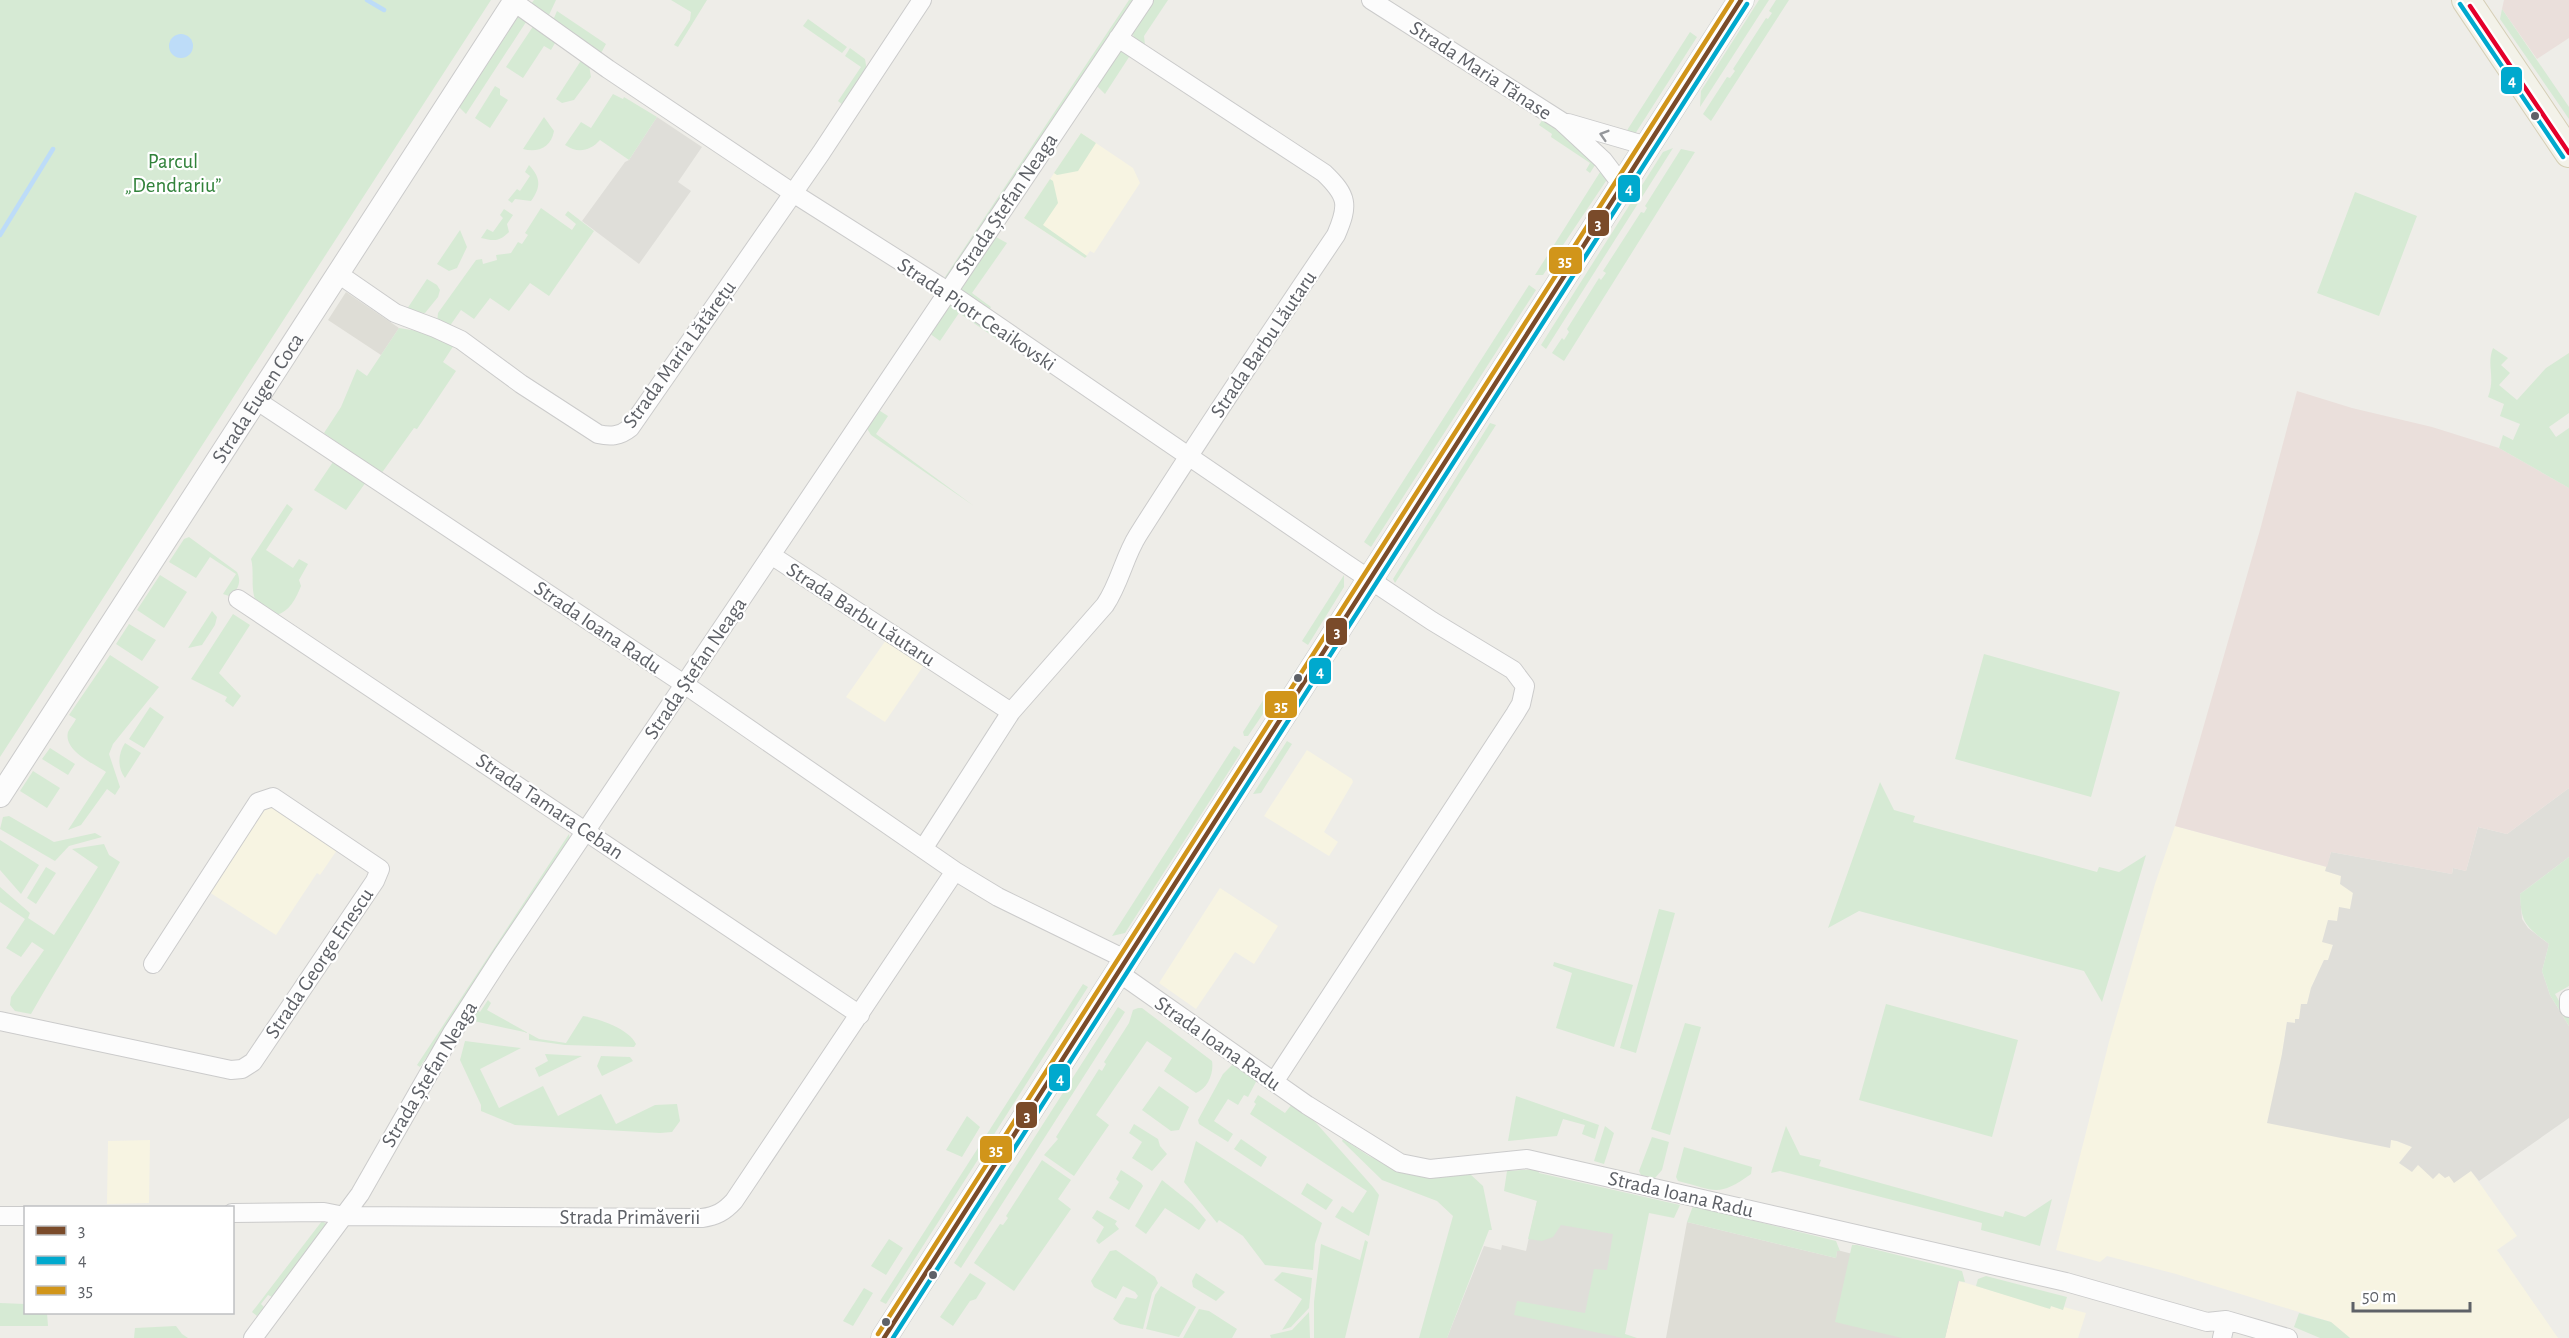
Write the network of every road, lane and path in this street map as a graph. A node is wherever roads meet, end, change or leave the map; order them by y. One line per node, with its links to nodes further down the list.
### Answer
1 (922, 0): 12 (street, Strada Maria Lătărețu)
2 (1144, 0): 7 (street, Strada Ștefan Neaga)
3 (1371, 0): 8 (street, Strada Maria Tănase)
4 (1741, 0): 9 (main road)
5 (514, 1): 12 (street, Strada Piotr Ceaikovski); 13 (street, Strada Eugen Coca)
6 (2472, 2): 10 (main road)
7 (1118, 38): 14 (street, Strada Ștefan Neaga); 16 (street, Strada Barbu Lăutaru)
8 (1561, 121): 9 (street, Strada Maria Tănase, one-way to 8); 11 (street, Strada Maria Tănase)
9 (1647, 146): 11 (main road)
10 (2569, 153)
11 (1622, 185): 18 (main road)
12 (793, 193): 13 (street, Strada Maria Lătărețu); 14 (street, Strada Piotr Ceaikovski)
13 (337, 273): 15 (street, Strada Eugen Coca)
14 (947, 292): 16 (street, Strada Piotr Ceaikovski); 17 (street, Strada Ștefan Neaga)
15 (256, 400): 20 (street, Strada Ioana Radu); 22 (street, Strada Eugen Coca)
16 (1188, 456): 18 (street, Strada Piotr Ceaikovski); 21 (street, Strada Barbu Lăutaru)
17 (771, 555): 20 (street, Strada Ștefan Neaga); 21 (street, Strada Barbu Lăutaru)
18 (1370, 580): 27 (main road); 32 (street, Strada Piotr Ceaikovski)
19 (238, 599): 23 (street, Strada Tamara Ceban)
20 (684, 684): 23 (street, Strada Ștefan Neaga); 24 (street, Strada Ioana Radu)
21 (1011, 712): 24 (street, Strada Barbu Lăutaru)
22 (0, 796)
23 (586, 830): 30 (street, Strada Tamara Ceban); 36 (street, Strada Ștefan Neaga)
24 (923, 849): 25 (street, Strada Ioana Radu)
25 (955, 871): 27 (street, Strada Ioana Radu); 30 (street, Strada Primăverii)
26 (153, 964): 31 (street, Strada George Enescu)
27 (1123, 967): 32 (street, Strada Ioana Radu); 39 (main road)
28 (2569, 999): 29 (street)
29 (2569, 1008)
30 (860, 1015): 36 (street, Strada Primăverii)
31 (0, 1021)
32 (1274, 1082): 37 (street, Strada Ioana Radu)
33 (234, 1213): 36 (street, Strada Primăverii)
34 (0, 1216): 35 (street)
35 (24, 1216)
36 (344, 1216): 38 (street, Strada Ștefan Neaga)
37 (2226, 1320): 40 (street); 41 (street, Strada Ioana Radu)
38 (253, 1338)
39 (884, 1338)
40 (2222, 1338)
41 (2288, 1338)

